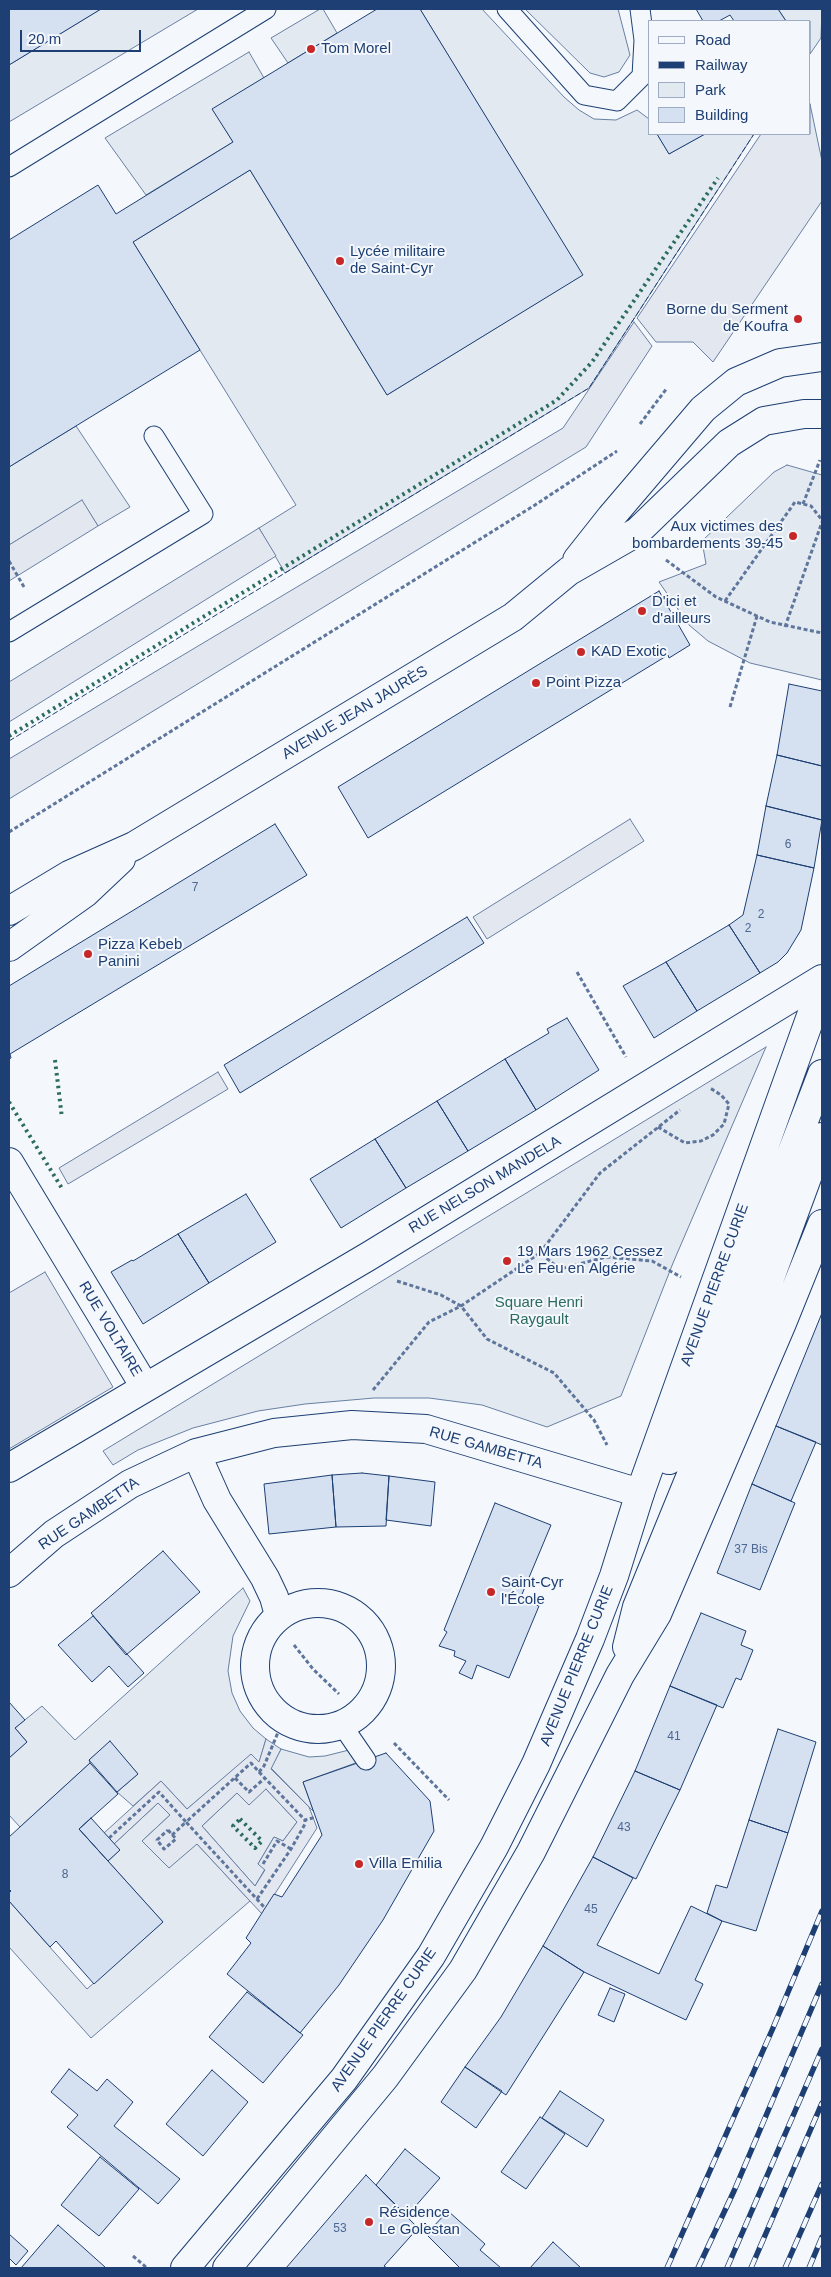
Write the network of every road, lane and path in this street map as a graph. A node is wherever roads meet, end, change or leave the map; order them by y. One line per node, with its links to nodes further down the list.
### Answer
1 (266, 9): 4 (lane)
2 (507, 9): 3 (lane)
3 (640, 9)
4 (9, 167)
5 (822, 357): 15 (main road)
6 (667, 388): 8 (path)
7 (822, 414): 15 (main road)
8 (637, 428)
9 (154, 436): 19 (lane)
10 (620, 448): 22 (path)
11 (820, 460): 12 (path)
12 (803, 504): 13 (path); 16 (path)
13 (822, 521): 18 (path)
14 (666, 560): 16 (path)
15 (569, 571): 23 (main road, AVENUE JEAN JAURÈS)
16 (725, 601): 17 (path)
17 (757, 616): 18 (path); 21 (path)
18 (786, 627): 20 (path)
19 (9, 632)
20 (822, 633)
21 (730, 707)
22 (9, 832)
23 (134, 846): 24 (main road, AVENUE JEAN JAURÈS); 25 (main road, AVENUE JEAN JAURÈS)
24 (9, 911)
25 (9, 947)
26 (577, 972): 29 (path)
27 (822, 979): 43 (main road, RUE NELSON MANDELA)
28 (822, 985): 41 (main road, AVENUE PIERRE CURIE)
29 (612, 1032)
30 (822, 1074): 50 (main road)
31 (713, 1080): 33 (path)
32 (687, 1104): 33 (path)
33 (658, 1127): 39 (path)
34 (822, 1137): 38 (main road)
35 (9, 1162): 43 (main road, RUE VOLTAIRE)
36 (822, 1211): 38 (main road)
37 (822, 1224): 52 (main road, AVENUE PIERRE CURIE)
38 (788, 1230): 52 (main road)
39 (540, 1253): 41 (path); 42 (path)
40 (391, 1279): 42 (path)
41 (712, 1294): 48 (main road, AVENUE PIERRE CURIE)
42 (461, 1306): 44 (path); 45 (path)
43 (145, 1387): 47 (main road, RUE VOLTAIRE)
44 (369, 1395)
45 (609, 1448)
46 (196, 1453): 48 (main road, RUE GAMBETTA); 49 (main road, RUE GAMBETTA); 51 (main road)
47 (9, 1468)
48 (640, 1493): 50 (main road, AVENUE PIERRE CURIE)
49 (9, 1573)
50 (614, 1576): 71 (main road, AVENUE PIERRE CURIE)
51 (280, 1614): 53 (main road); 54 (path); 54 (main road)
52 (620, 1675): 72 (main road, AVENUE PIERRE CURIE)
53 (284, 1718): 54 (main road); 56 (path)
54 (353, 1718): 55 (lane); 59 (path)
55 (366, 1760)
56 (259, 1772): 57 (path); 58 (path)
57 (235, 1778): 58 (path); 62 (path)
58 (265, 1778): 61 (path)
59 (449, 1800)
60 (316, 1817): 61 (path)
61 (305, 1820): 65 (path)
62 (186, 1822): 63 (path); 64 (path); 67 (path)
63 (172, 1835): 63 (path)
64 (109, 1838)
65 (290, 1849): 66 (path); 67 (path)
66 (264, 1864)
67 (257, 1899): 68 (path)
68 (265, 1908)
69 (133, 2256): 70 (path)
70 (147, 2268)
71 (185, 2268)
72 (227, 2268)

